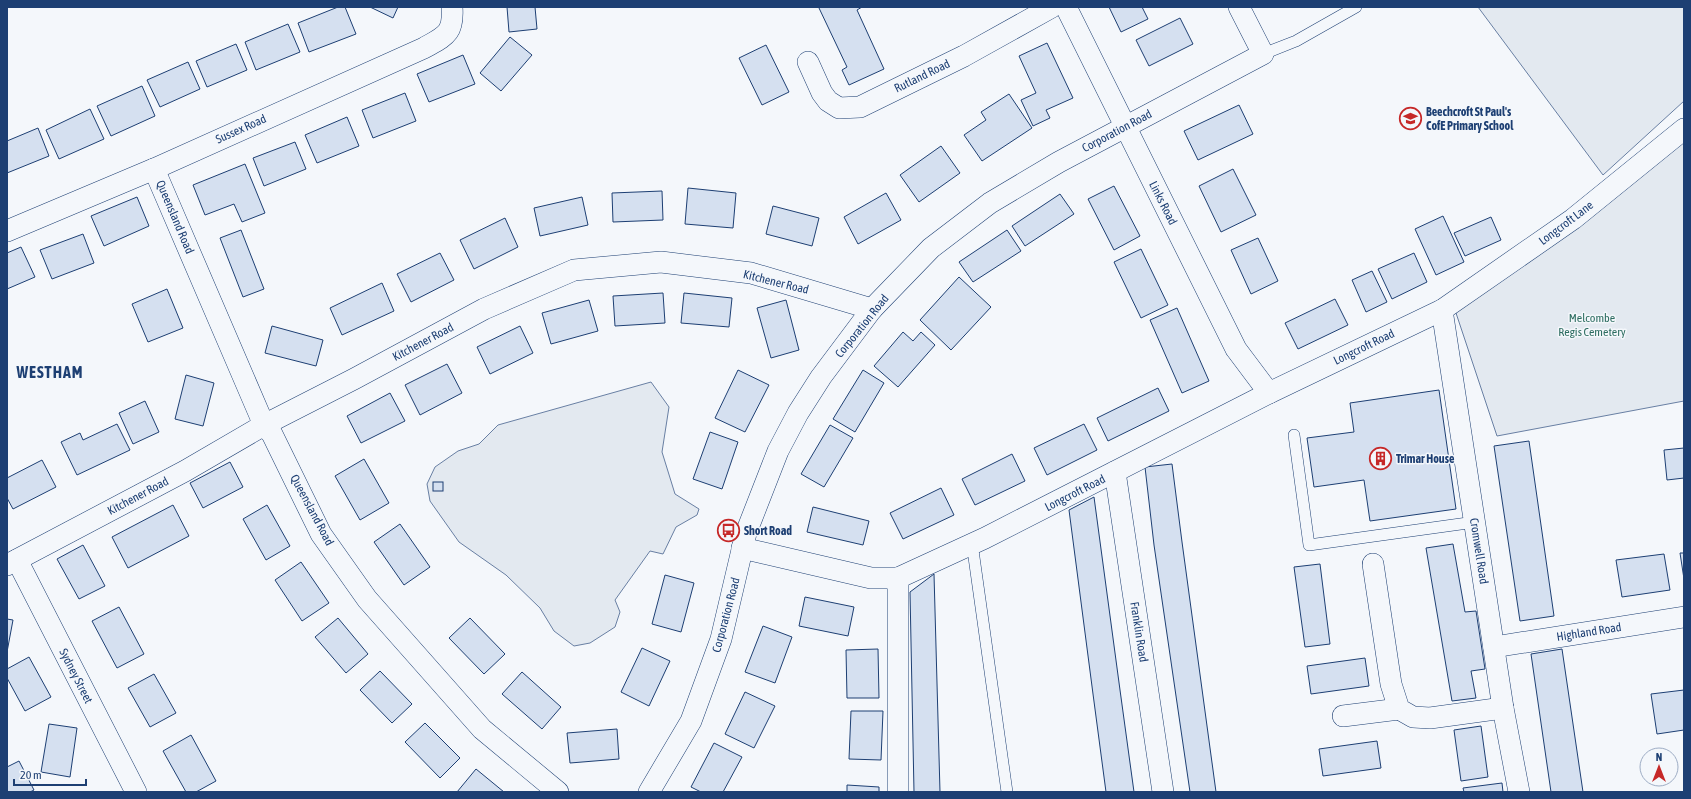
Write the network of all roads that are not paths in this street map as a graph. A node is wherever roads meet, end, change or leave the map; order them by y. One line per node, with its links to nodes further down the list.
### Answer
1 (452, 7): 10 (street, Sussex Road)
2 (1052, 7): 7 (street, Rutland Road)
3 (1066, 7): 8 (street, Links Road)
4 (1239, 7): 6 (street)
5 (1356, 7): 6 (lane)
6 (1263, 54): 8 (street, Corporation Road)
7 (808, 62)
8 (1125, 128): 12 (street, Corporation Road); 14 (street, Links Road)
9 (1684, 129): 13 (street, Longcroft Lane)
10 (154, 169): 11 (street, Sussex Road); 15 (street, Queensland Road)
11 (7, 231)
12 (872, 309): 15 (street, Kitchener Road); 20 (street, Corporation Road)
13 (1442, 310): 14 (street, Longcroft Road); 18 (street, Cromwell Road)
14 (1269, 393): 17 (street, Longcroft Road)
15 (264, 425): 21 (street, Kitchener Road); 30 (street, Queensland Road)
16 (1294, 435): 18 (lane)
17 (1115, 472): 19 (street, Longcroft Road); 34 (street, Franklin Road)
18 (1475, 522): 25 (street, Cromwell Road)
19 (972, 543): 23 (street, Longcroft Road); 33 (lane)
20 (742, 548): 23 (street); 31 (street, Corporation Road)
21 (12, 562): 29 (street, Sydney Street)
22 (1373, 564): 27 (street)
23 (898, 578): 32 (street)
24 (1684, 617): 25 (street, Highland Road)
25 (1494, 646): 26 (street, Cromwell Road)
26 (1503, 708): 27 (street); 35 (street, Cromwell Road)
27 (1399, 709): 28 (street)
28 (1343, 716)
29 (128, 789)
30 (558, 792)
31 (649, 792)
32 (898, 792)
33 (1007, 792)
34 (1163, 792)
35 (1519, 792)

